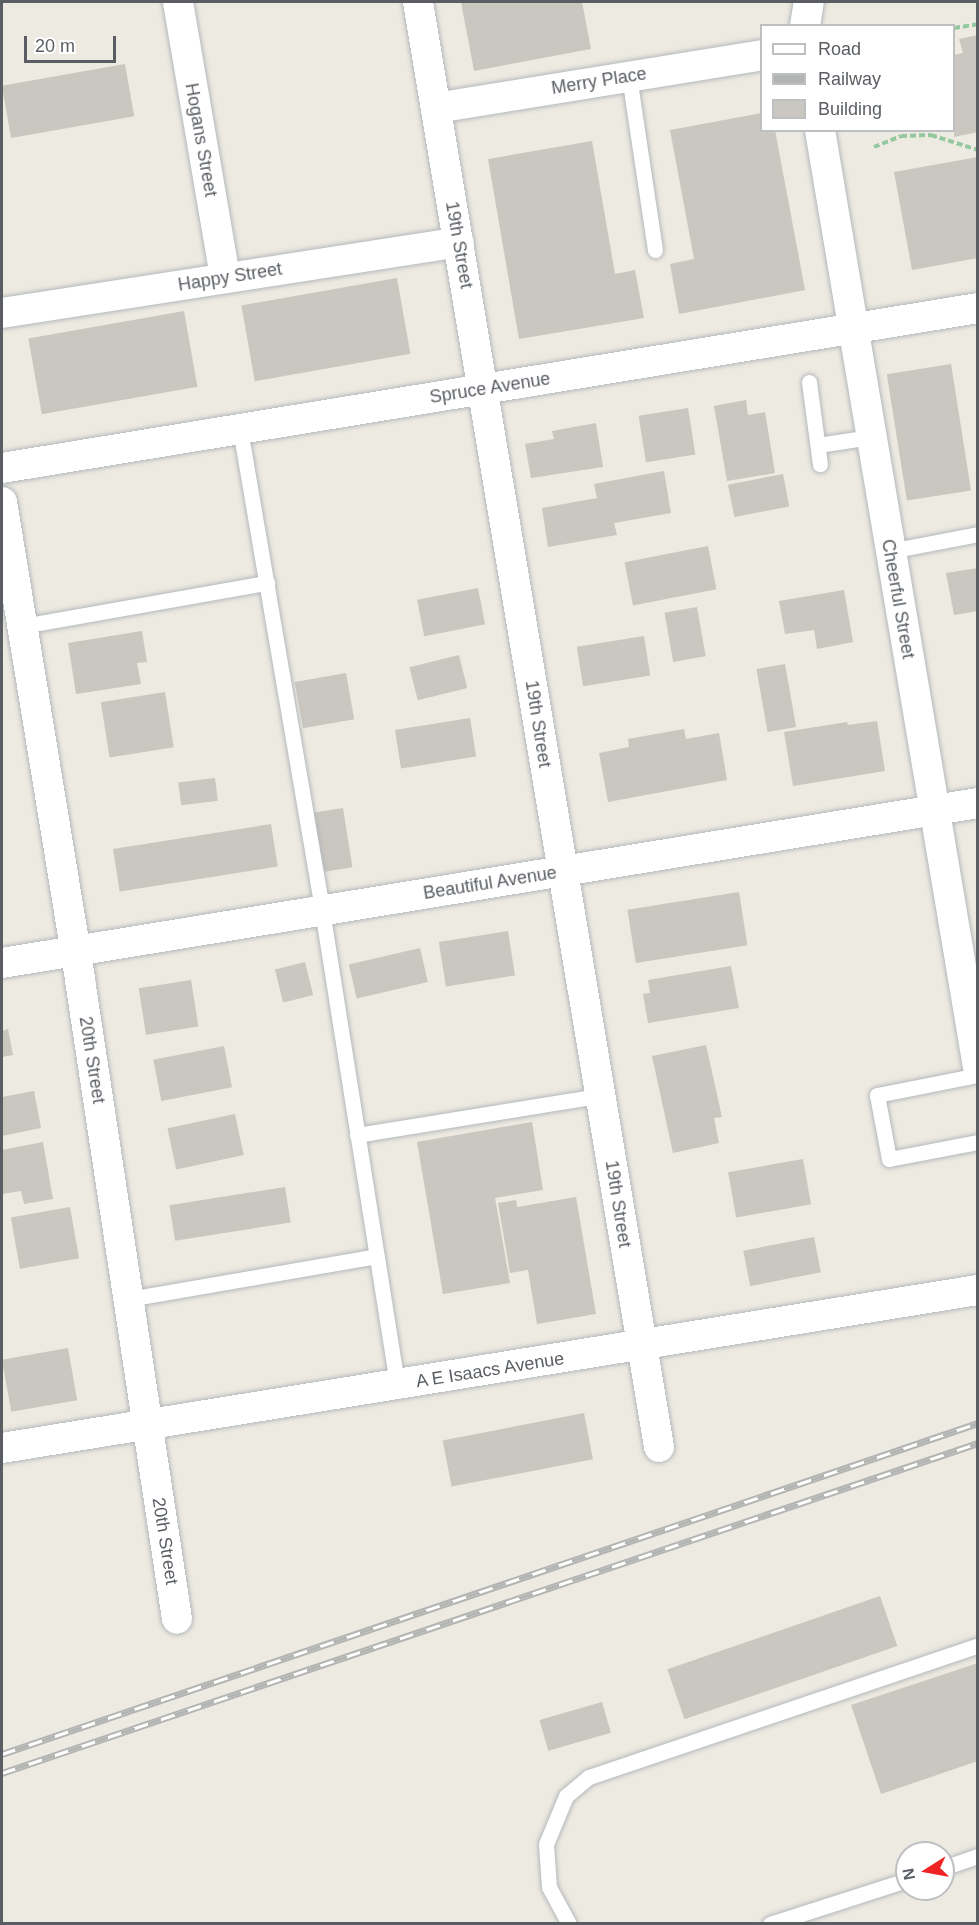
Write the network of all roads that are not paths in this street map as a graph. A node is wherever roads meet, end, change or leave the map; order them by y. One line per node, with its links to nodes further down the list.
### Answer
1 (178, 2): 11 (street, Hogans Street)
2 (418, 2): 7 (street, 19th Street)
3 (809, 2): 4 (street)
4 (805, 24)
5 (760, 55): 6 (street, Merry Place)
6 (629, 76): 7 (street, Merry Place); 10 (lane)
7 (436, 108): 9 (street, 19th Street)
8 (820, 132): 14 (street, Cheerful Street)
9 (459, 242): 11 (street, Happy Street); 16 (street, 19th Street)
10 (655, 250)
11 (225, 278): 13 (street, Happy Street)
12 (978, 308): 14 (street, Spruce Avenue)
13 (2, 313)
14 (851, 329): 16 (street, Spruce Avenue); 18 (street, Cheerful Street)
15 (808, 382): 19 (lane)
16 (483, 389): 17 (street, Spruce Avenue); 29 (street, 19th Street)
17 (240, 429): 21 (street, Spruce Avenue); 25 (lane)
18 (870, 437): 19 (lane); 24 (street, Cheerful Street)
19 (818, 445): 20 (lane)
20 (820, 464)
21 (2, 468)
22 (2, 502): 26 (street, 20th Street)
23 (978, 534): 24 (lane)
24 (890, 551): 28 (street, Cheerful Street)
25 (267, 583): 26 (lane); 30 (lane)
26 (22, 626): 31 (street, 20th Street)
27 (978, 803): 28 (street, Beautiful Avenue)
28 (935, 810): 29 (street, Beautiful Avenue); 33 (street, Cheerful Street)
29 (562, 871): 30 (street, Beautiful Avenue); 35 (street, 19th Street)
30 (322, 910): 31 (street, Beautiful Avenue); 36 (lane)
31 (75, 951): 32 (street, Beautiful Avenue); 40 (street, 20th Street)
32 (2, 963)
33 (978, 1067)
34 (978, 1075): 37 (lane)
35 (599, 1095): 36 (lane); 41 (street, 19th Street)
36 (357, 1135): 38 (lane)
37 (978, 1142)
38 (376, 1256): 40 (lane); 42 (lane)
39 (978, 1290): 41 (street, A E Isaacs Avenue)
40 (128, 1299): 43 (street, 20th Street)
41 (641, 1345): 42 (street, A E Isaacs Avenue); 44 (street, 19th Street)
42 (397, 1385): 43 (street, A E Isaacs Avenue)
43 (148, 1425): 45 (street, A E Isaacs Avenue); 46 (street, 20th Street)
44 (658, 1447)
45 (2, 1448)
46 (177, 1619)
47 (978, 1645): 51 (lane)
48 (978, 1856): 49 (lane)
49 (955, 1864)
50 (895, 1884): 52 (lane)
51 (569, 1923)
52 (770, 1923)

